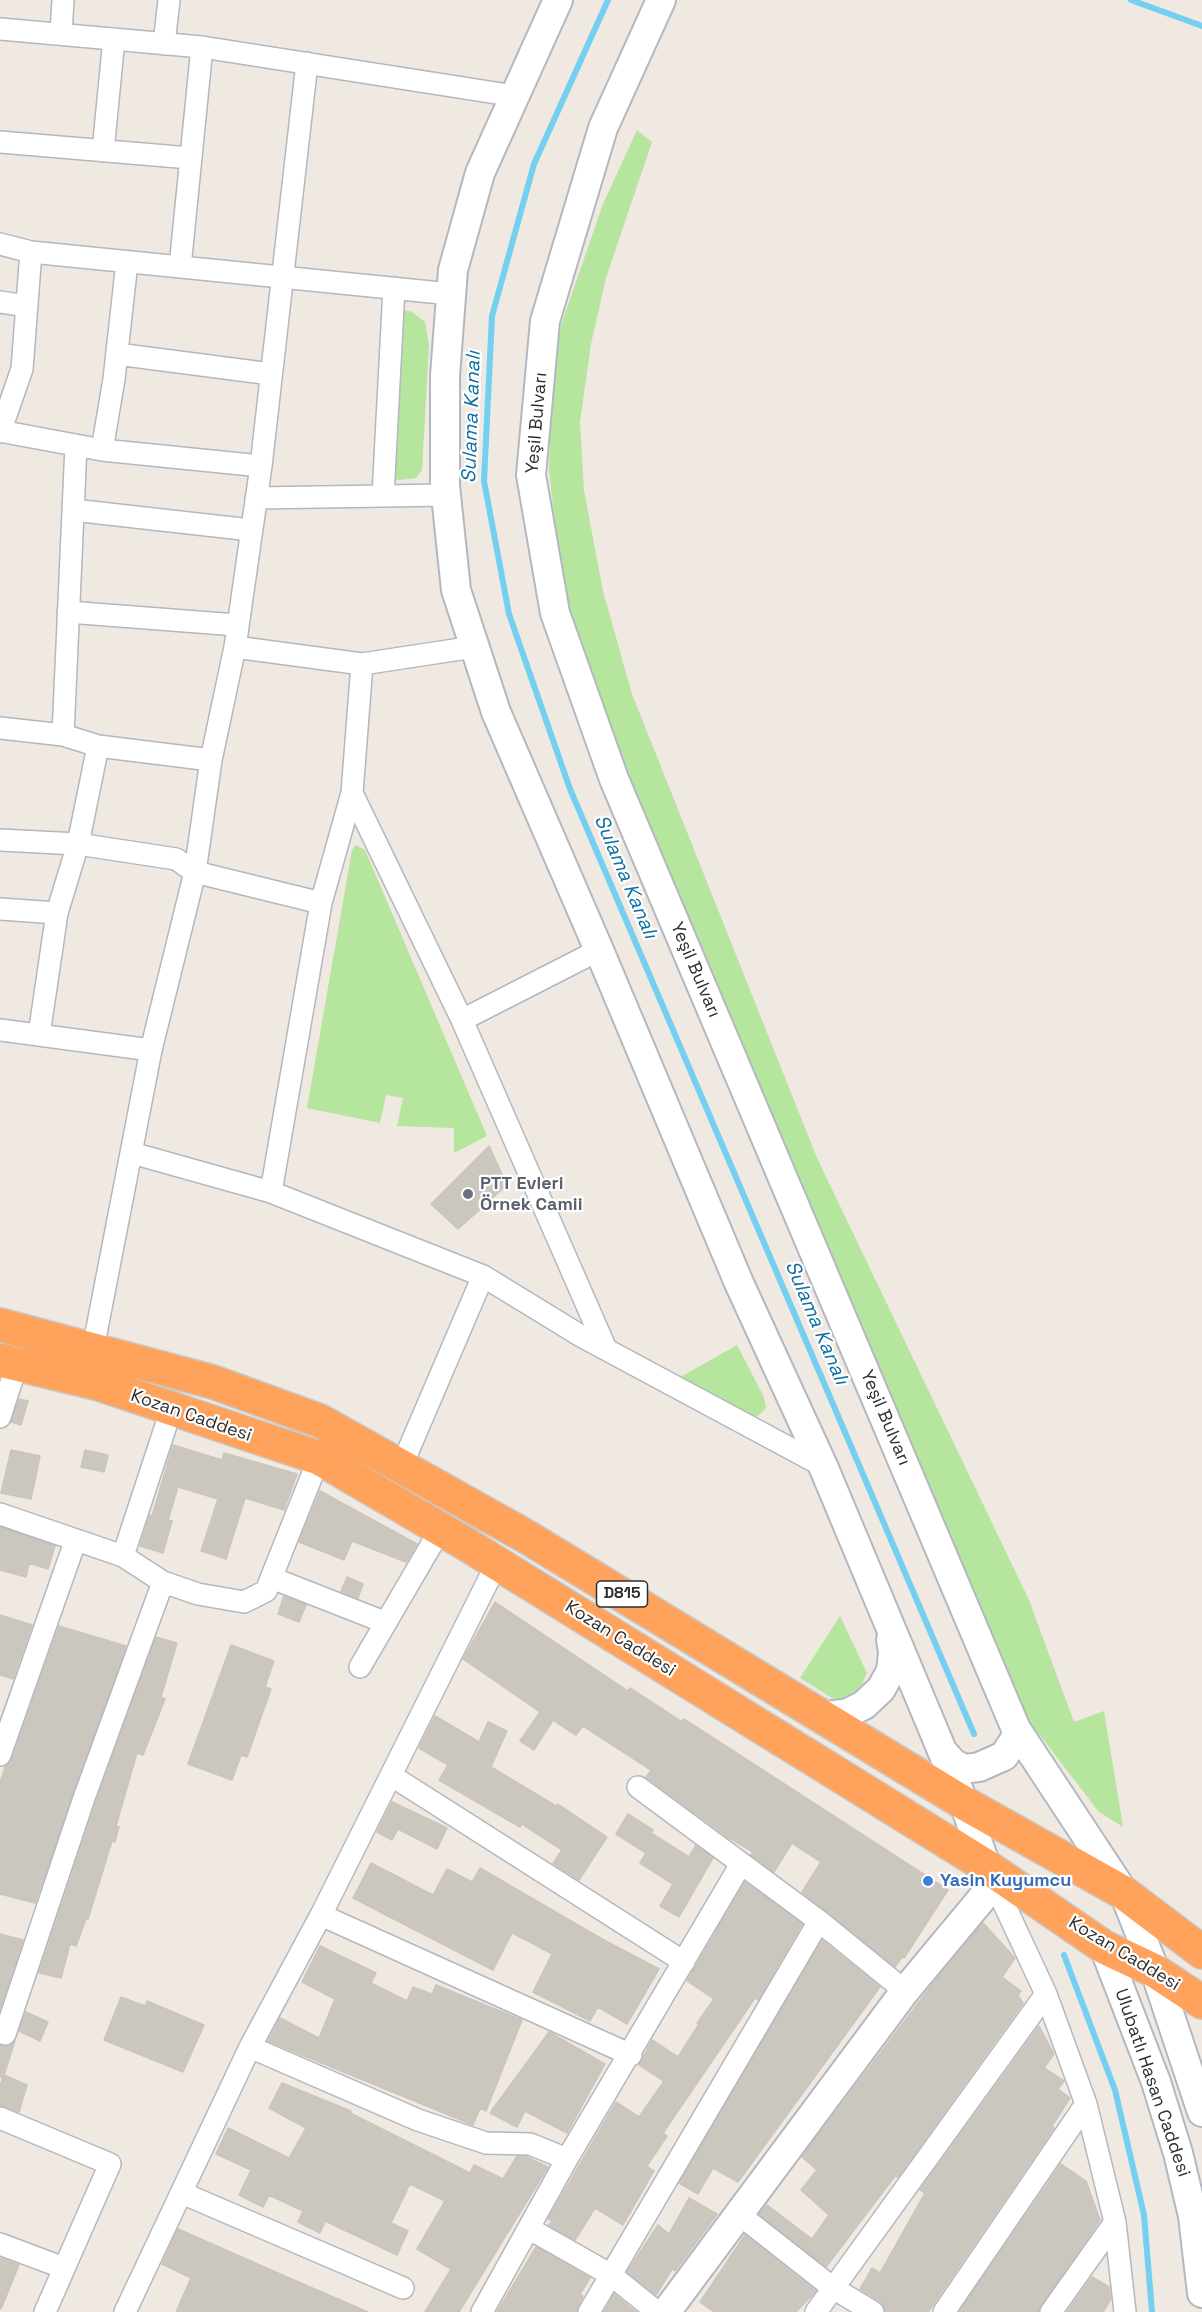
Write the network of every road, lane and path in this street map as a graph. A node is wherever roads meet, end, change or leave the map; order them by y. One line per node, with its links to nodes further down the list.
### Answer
1 (63, 0): 6 (street)
2 (169, 0): 8 (street)
3 (558, 0): 11 (main road)
4 (661, 0): 79 (main road, Yeşil Bulvarı)
5 (0, 29): 6 (street)
6 (61, 34): 7 (street)
7 (114, 39): 8 (street); 13 (street)
8 (165, 44): 9 (street)
9 (202, 47): 10 (street); 14 (street)
10 (307, 63): 11 (street); 19 (street)
11 (515, 96): 21 (main road)
12 (0, 142): 13 (street)
13 (103, 151): 14 (street)
14 (190, 158): 18 (street)
15 (0, 244): 16 (street)
16 (31, 252): 17 (street); 23 (street)
17 (127, 262): 18 (street); 24 (street)
18 (180, 267): 19 (street)
19 (282, 278): 20 (street); 25 (street)
20 (394, 288): 21 (street); 31 (street)
21 (451, 294): 30 (main road)
22 (0, 302): 23 (street)
23 (27, 306): 26 (street)
24 (117, 354): 25 (street); 28 (street)
25 (271, 374): 29 (street)
26 (0, 431): 27 (street)
27 (76, 445): 28 (street); 33 (street)
28 (102, 450): 29 (street)
29 (261, 466): 32 (street)
30 (446, 495): 31 (street); 38 (main road)
31 (383, 496): 32 (street)
32 (256, 498): 34 (street)
33 (73, 510): 34 (street); 35 (street)
34 (251, 530): 36 (street)
35 (68, 612): 36 (street); 41 (street)
36 (237, 625): 37 (street)
37 (235, 647): 39 (street); 43 (street)
38 (474, 647): 39 (street); 51 (main road)
39 (362, 664): 44 (street)
40 (0, 728): 41 (street)
41 (63, 735): 42 (street)
42 (98, 746): 43 (street); 46 (street)
43 (211, 760): 47 (street)
44 (352, 793): 48 (street); 52 (street)
45 (0, 840): 46 (street)
46 (78, 844): 47 (street); 50 (street)
47 (195, 872): 48 (street); 55 (street)
48 (321, 903): 57 (street)
49 (0, 909): 50 (street)
50 (57, 913): 54 (street)
51 (599, 950): 52 (street); 67 (main road)
52 (462, 1020): 61 (street)
53 (0, 1030): 54 (street)
54 (39, 1035): 55 (street)
55 (151, 1050): 56 (street)
56 (132, 1152): 57 (street); 60 (street)
57 (271, 1192): 58 (street)
58 (483, 1276): 61 (street); 66 (street)
59 (0, 1325): 60 (highway, Kozan Caddesi / D815)
60 (93, 1349): 66 (highway, Kozan Caddesi / D815)
61 (606, 1349): 67 (street)
62 (8, 1362): 63 (highway, Kozan Caddesi / D815); 64 (street)
63 (171, 1410): 65 (highway, Kozan Caddesi / D815); 71 (street)
64 (0, 1418)
65 (319, 1458): 69 (highway, Kozan Caddesi / D815); 73 (street)
66 (402, 1465): 78 (highway, Kozan Caddesi / D815)
67 (823, 1466): 76 (main road)
68 (0, 1514): 70 (street)
69 (440, 1530): 72 (highway, Kozan Caddesi / D815); 75 (street)
70 (75, 1542): 71 (street); 81 (street)
71 (123, 1556): 74 (street)
72 (497, 1563): 82 (street); 86 (highway, Kozan Caddesi / D815)
73 (272, 1578): 74 (street); 75 (street)
74 (163, 1582): 97 (street)
75 (384, 1622): 77 (street)
76 (889, 1626): 78 (main road); 80 (main road)
77 (360, 1666)
78 (826, 1716): 84 (highway, Kozan Caddesi / D815)
79 (1016, 1729): 80 (main road); 87 (main road, Yeşil Bulvarı)
80 (942, 1751): 84 (main road)
81 (0, 1755)
82 (392, 1776): 88 (street); 92 (street)
83 (638, 1787): 85 (street)
84 (964, 1803): 86 (main road); 87 (highway, Kozan Caddesi / D815)
85 (741, 1864): 89 (street); 92 (street)
86 (986, 1866): 90 (highway, Kozan Caddesi / D815); 94 (main road); 95 (street)
87 (1125, 1893): 91 (highway, Kozan Caddesi / D815); 93 (main road, Yeşil Bulvarı)
88 (321, 1915): 98 (street); 99 (street)
89 (819, 1921): 94 (street); 110 (street)
90 (1104, 1947): 93 (highway, Kozan Caddesi / D815); 113 (main road, Ulubatlı Hasan Caddesi)
91 (1202, 1952)
92 (684, 1962): 99 (street)
93 (1155, 1971): 96 (highway, Kozan Caddesi / D815); 101 (main road, Yeşil Bulvarı)
94 (906, 1991): 105 (main road)
95 (1046, 1994): 100 (street); 112 (street)
96 (1202, 2002)
97 (0, 2032)
98 (249, 2047): 103 (street); 104 (street)
99 (630, 2055): 103 (street)
100 (1086, 2104): 106 (street); 122 (street)
101 (1202, 2112)
102 (0, 2118): 109 (street)
103 (567, 2159): 107 (street)
104 (182, 2193): 111 (street); 115 (street)
105 (741, 2215): 112 (street); 119 (main road)
106 (1115, 2222): 123 (street); 124 (street)
107 (530, 2229): 110 (street); 116 (street)
108 (0, 2244): 109 (street)
109 (64, 2268): 114 (street)
110 (611, 2275): 117 (street); 118 (street)
111 (403, 2288)
112 (833, 2288): 120 (street); 121 (street)
113 (1202, 2293)
114 (45, 2312)
115 (125, 2312)
116 (482, 2312)
117 (589, 2312)
118 (657, 2312)
119 (666, 2312)
120 (816, 2312)
121 (873, 2312)
122 (944, 2312)
123 (1051, 2312)
124 (1125, 2312)

